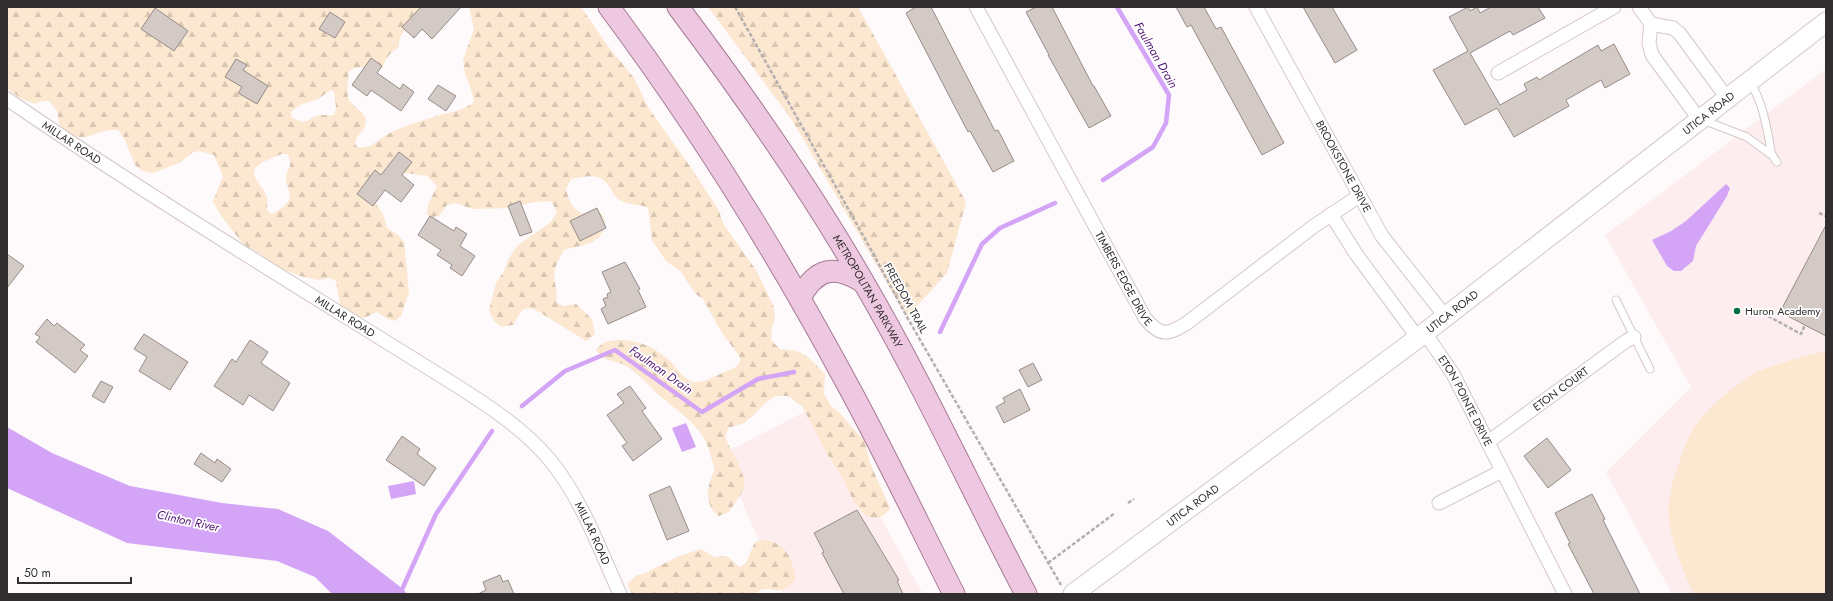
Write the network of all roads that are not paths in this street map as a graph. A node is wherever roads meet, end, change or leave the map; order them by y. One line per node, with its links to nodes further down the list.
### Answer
1 (609, 7): 19 (main road)
2 (678, 7): 18 (main road, METROPOLITAN PARKWAY)
3 (976, 7): 17 (street, TIMBERS EDGE DRIVE)
4 (1256, 7): 16 (street, BROOKSTONE DRIVE)
5 (1614, 7): 9 (street)
6 (1639, 7): 8 (street)
7 (1826, 22): 10 (main road, UTICA ROAD)
8 (1651, 24): 11 (street); 13 (street)
9 (1498, 73)
10 (1749, 81): 11 (main road, UTICA ROAD); 14 (lane)
11 (1727, 98): 13 (main road, UTICA ROAD)
12 (7, 100): 29 (street, MILLAR ROAD)
13 (1700, 119): 14 (lane); 21 (main road, UTICA ROAD)
14 (1770, 154): 15 (lane)
15 (1777, 162)
16 (1359, 196): 17 (street, TIMBERS EDGE DRIVE); 21 (street, BROOKSTONE DRIVE)
17 (1331, 214): 22 (street)
18 (864, 282): 19 (main road); 31 (main road, METROPOLITAN PARKWAY)
19 (800, 298): 30 (main road)
20 (1616, 300): 23 (lane)
21 (1445, 316): 22 (main road, UTICA ROAD)
22 (1422, 335): 25 (street, ETON POINTE DRIVE); 28 (main road, UTICA ROAD)
23 (1634, 337): 24 (lane); 25 (street, ETON COURT)
24 (1650, 369)
25 (1488, 442): 26 (street, ETON POINTE DRIVE)
26 (1502, 471): 27 (street); 32 (street, ETON POINTE DRIVE)
27 (1440, 503)
28 (1068, 591)
29 (620, 594)
30 (954, 594)
31 (1026, 594)
32 (1565, 594)

